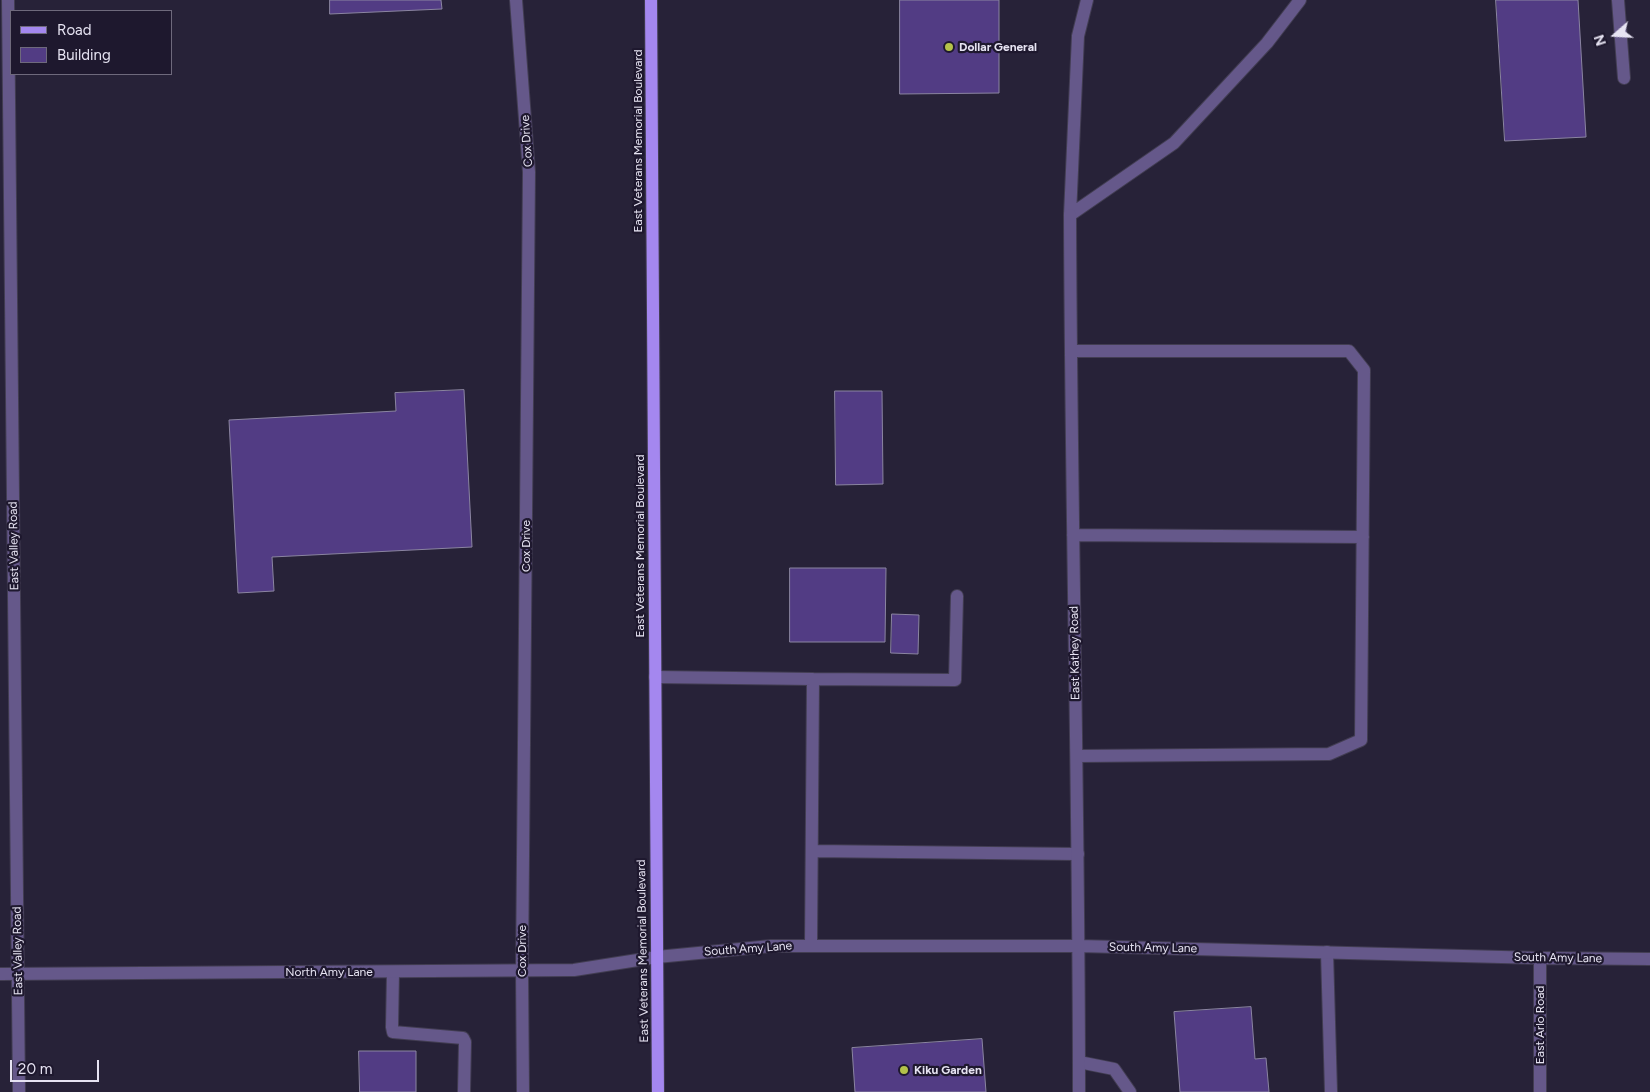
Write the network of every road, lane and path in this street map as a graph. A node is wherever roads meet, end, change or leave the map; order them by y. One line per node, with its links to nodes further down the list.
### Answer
1 (8, 0): 26 (street, East Valley Road)
2 (516, 0): 24 (street, Cox Drive)
3 (651, 0): 13 (main road, East Veterans Memorial Boulevard)
4 (1087, 0): 8 (street, East Kathey Road)
5 (1300, 0): 8 (street)
6 (1618, 0): 7 (street)
7 (1624, 78)
8 (1070, 214): 9 (street, East Kathey Road)
9 (1071, 351): 10 (street, East Kathey Road); 11 (street)
10 (1073, 535): 11 (street); 15 (street, East Kathey Road)
11 (1363, 537): 15 (street)
12 (956, 596): 14 (street)
13 (655, 677): 14 (street); 21 (main road, East Veterans Memorial Boulevard)
14 (813, 679): 16 (street)
15 (1076, 756): 17 (street, East Kathey Road)
16 (812, 851): 17 (street); 18 (street)
17 (1078, 854): 19 (street, East Kathey Road)
18 (811, 946): 19 (street, South Amy Lane); 21 (street, South Amy Lane)
19 (1079, 946): 20 (street, South Amy Lane); 28 (street, East Kathey Road)
20 (1327, 952): 22 (street, South Amy Lane); 35 (street)
21 (656, 957): 24 (street, North Amy Lane); 32 (main road, East Veterans Memorial Boulevard)
22 (1540, 958): 23 (street, South Amy Lane); 36 (street, East Arlo Road)
23 (1650, 959)
24 (522, 971): 25 (street, North Amy Lane); 31 (street, Cox Drive)
25 (394, 972): 26 (street, North Amy Lane); 30 (street)
26 (18, 973): 27 (street, North Amy Lane); 29 (street, East Valley Road)
27 (0, 974)
28 (1079, 1062): 33 (street, East Kathey Road); 34 (street)
29 (20, 1092)
30 (464, 1092)
31 (523, 1092)
32 (658, 1092)
33 (1079, 1092)
34 (1130, 1092)
35 (1331, 1092)
36 (1540, 1092)

